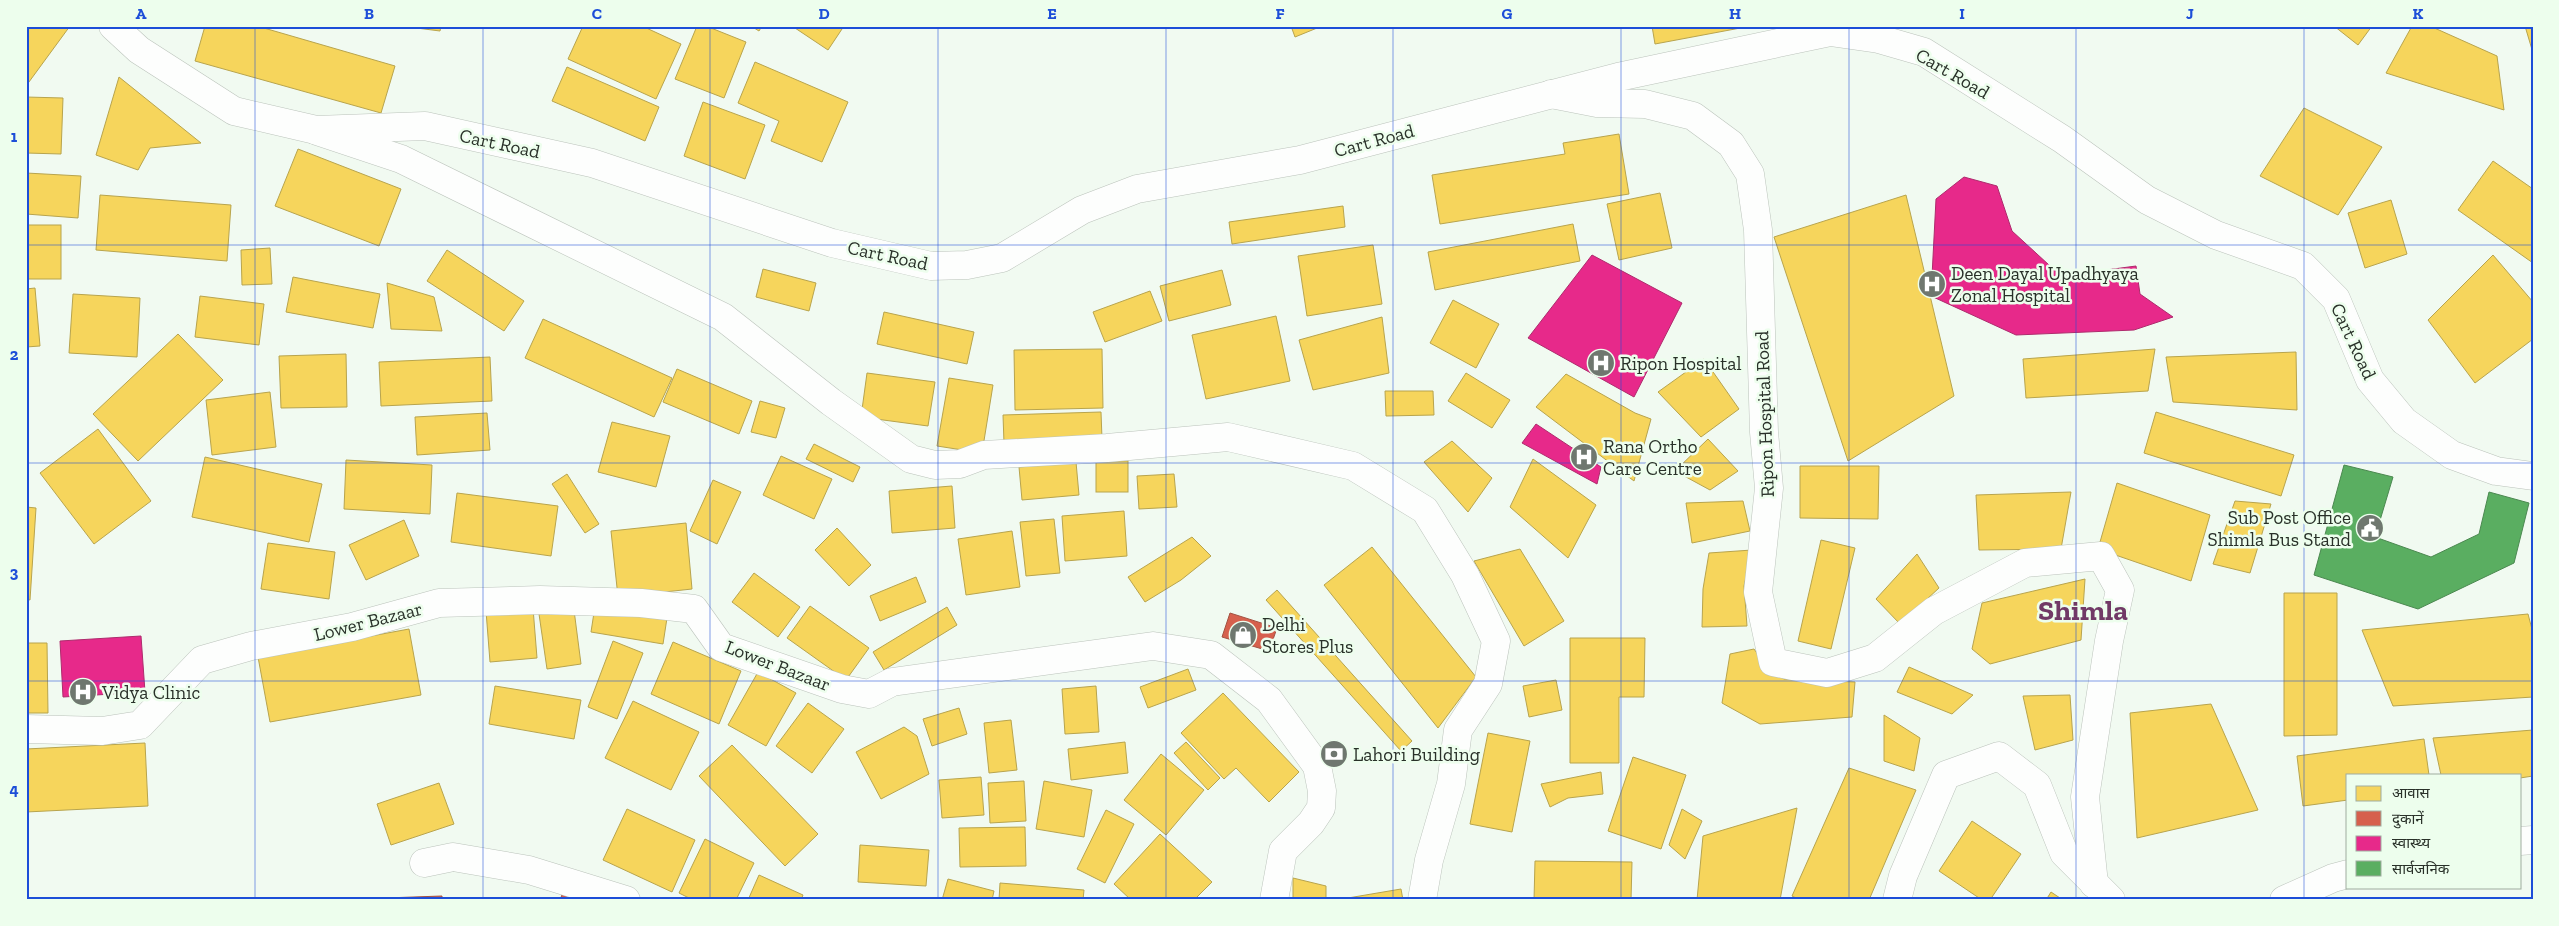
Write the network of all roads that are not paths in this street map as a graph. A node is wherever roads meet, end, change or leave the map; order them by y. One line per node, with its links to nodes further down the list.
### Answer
1 (113, 26): 3 (street, Cart Road)
2 (1551, 94): 3 (street, Cart Road); 4 (street, Cart Road); 8 (street, Ripon Hospital Road)
3 (316, 130): 11 (street)
4 (2533, 476)
5 (26, 730): 10 (street, Lower Bazaar)
6 (424, 863): 9 (street)
7 (2346, 875): 13 (street)
8 (2102, 892): 12 (street)
9 (626, 900)
10 (1274, 900)
11 (1422, 900)
12 (1897, 900)
13 (2284, 900)

